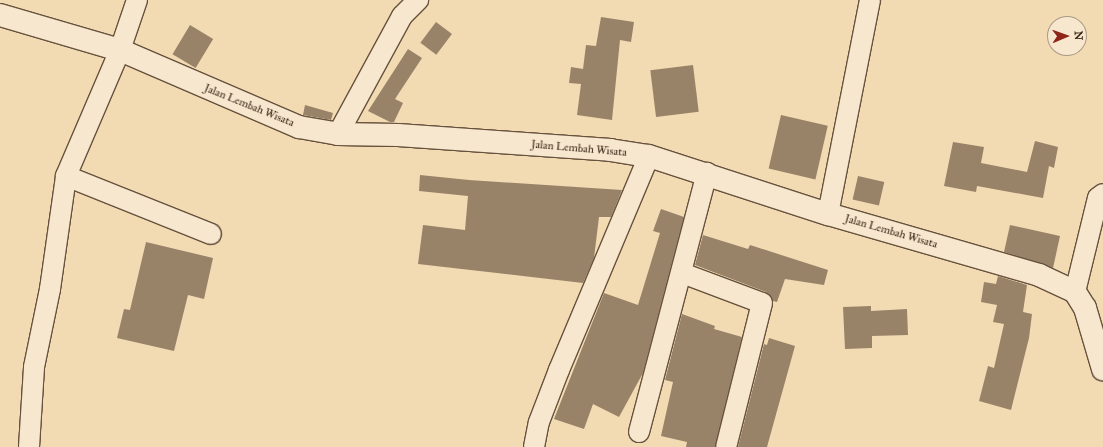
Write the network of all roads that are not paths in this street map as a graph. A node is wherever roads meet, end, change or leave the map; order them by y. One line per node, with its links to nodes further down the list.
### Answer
1 (137, 0): 5 (street)
2 (418, 0): 6 (street)
3 (870, 0): 11 (street)
4 (0, 15): 5 (street, Jalan Lembah Wisata)
5 (120, 50): 6 (street, Jalan Lembah Wisata); 9 (street)
6 (338, 134): 7 (street, Jalan Lembah Wisata)
7 (649, 156): 8 (street, Jalan Lembah Wisata); 18 (street)
8 (707, 173): 11 (street, Jalan Lembah Wisata); 13 (street)
9 (66, 176): 12 (street); 17 (street)
10 (1103, 194): 14 (street)
11 (828, 214): 14 (street, Jalan Lembah Wisata)
12 (212, 234)
13 (682, 274): 16 (street); 19 (street)
14 (1075, 292): 15 (street)
15 (1103, 369)
16 (639, 432)
17 (29, 447)
18 (534, 447)
19 (726, 447)

